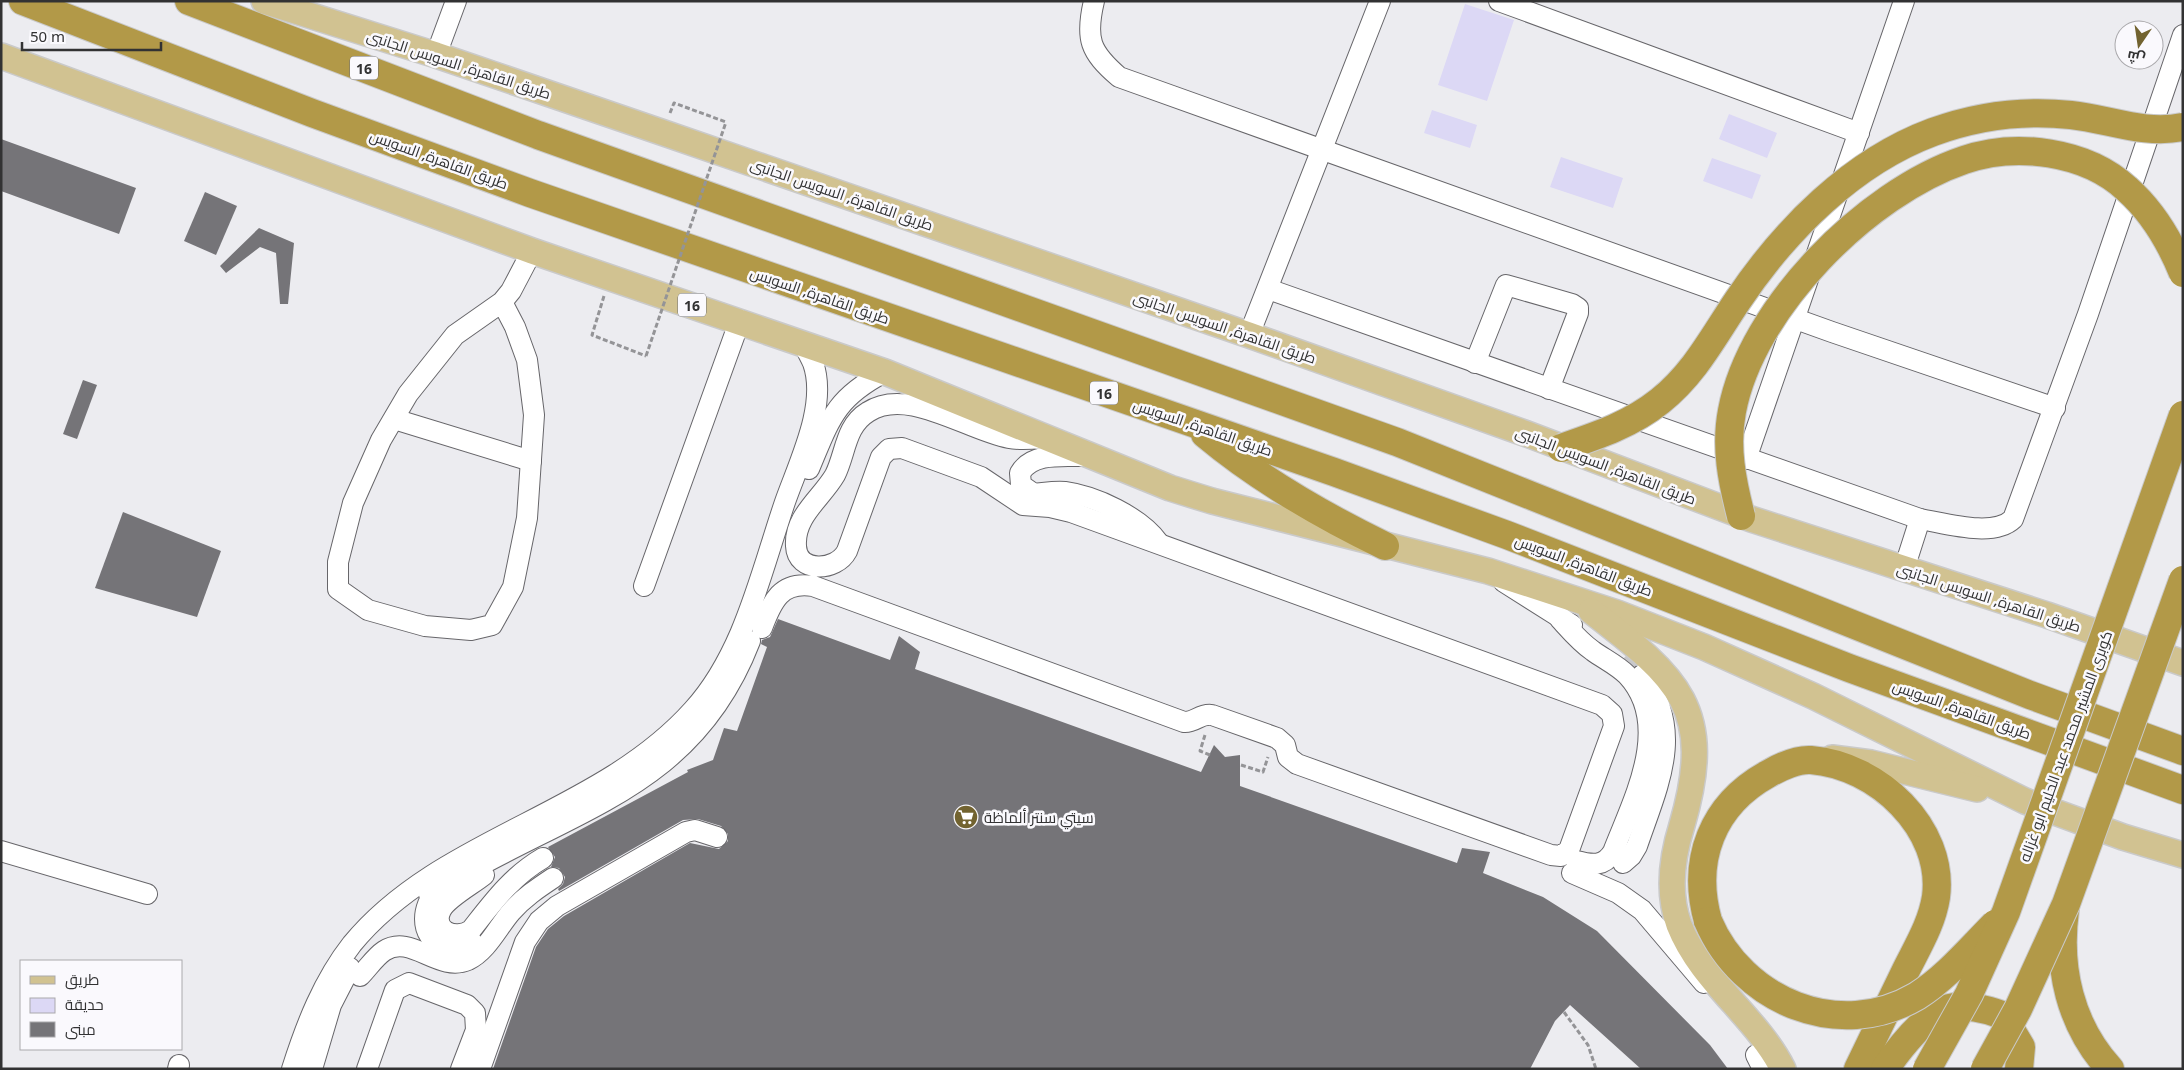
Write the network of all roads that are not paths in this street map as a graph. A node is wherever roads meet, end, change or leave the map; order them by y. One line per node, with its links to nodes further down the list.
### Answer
1 (23, 1): 29 (highway, طريق القاهرة, السويس / 16)
2 (189, 1): 49 (highway, 16)
3 (264, 1): 10 (main road, طريق القاهرة, السويس الجانبى / 16)
4 (456, 1): 10 (street)
5 (1094, 1): 14 (street)
6 (1380, 1): 14 (street)
7 (1499, 1): 13 (street)
8 (1904, 1): 13 (street)
9 (2183, 35): 26 (street)
10 (436, 54): 21 (main road, طريق القاهرة, السويس الجانبى / 16)
11 (1, 56): 15 (main road, 16)
12 (2183, 127): 31 (highway, bridge)
13 (1859, 133): 19 (street)
14 (1322, 152): 17 (street); 19 (street)
15 (532, 251): 18 (street); 20 (main road, 16)
16 (2183, 273): 35 (highway, bridge)
17 (1268, 289): 21 (street); 23 (street)
18 (502, 302): 28 (street); 34 (street)
19 (1794, 318): 26 (street); 33 (street)
20 (740, 320): 22 (main road, 16); 42 (street)
21 (1249, 335): 31 (main road, طريق القاهرة, السويس الجانبى / 16)
22 (802, 342): 24 (main road, 16); 65 (street)
23 (1475, 362): 25 (street); 25 (street)
24 (885, 372): 30 (main road, 16); 48 (street)
25 (1549, 389): 33 (street)
26 (2055, 408): 36 (street)
27 (2183, 415): 62 (highway, كوبرى المشير محمد عبد الحليم ابو غزاله, bridge)
28 (394, 419): 34 (street); 34 (street)
29 (1188, 421): 38 (highway); 51 (highway, طريق القاهرة, السويس / 16)
30 (1047, 437): 32 (main road, 16); 37 (street)
31 (1561, 448): 35 (main road, طريق القاهرة, السويس الجانبى / 16)
32 (1088, 456): 37 (street); 38 (main road, 16)
33 (1746, 459): 36 (street)
34 (531, 461)
35 (1740, 516): 39 (main road, طريق القاهرة, السويس الجانبى / 16)
36 (1920, 519): 39 (street)
37 (1159, 544): 48 (street)
38 (1385, 546): 40 (main road)
39 (1904, 569): 46 (main road, طريق القاهرة, السويس الجانبى / 16)
40 (1488, 571): 43 (main road); 44 (street)
41 (2183, 580): 61 (highway, bridge)
42 (644, 586)
43 (1573, 597): 52 (main road); 63 (main road)
44 (1560, 619): 45 (street); 63 (street)
45 (1624, 658)
46 (2183, 662)
47 (1642, 676): 57 (street)
48 (728, 690): 54 (street)
49 (2183, 751)
50 (1810, 760): 52 (main road); 62 (highway, bridge); 71 (highway)
51 (2183, 790)
52 (2025, 800): 56 (main road)
53 (717, 837): 69 (street)
54 (514, 847): 58 (street); 59 (street)
55 (1, 851): 60 (street)
56 (2183, 855)
57 (1623, 863)
58 (550, 873): 59 (street); 64 (street)
59 (435, 890): 64 (street)
60 (147, 894)
61 (2066, 904): 74 (highway, bridge); 76 (highway)
62 (2006, 912): 73 (highway, كوبرى المشير محمد عبد الحليم ابو غزاله, bridge)
63 (1742, 1012): 70 (main road)
64 (319, 1042): 66 (street)
65 (292, 1069)
66 (312, 1069)
67 (367, 1069): 68 (street)
68 (462, 1069)
69 (480, 1069)
70 (1783, 1069)
71 (1858, 1069)
72 (1885, 1069): 75 (highway)
73 (1927, 1069)
74 (1984, 1069)
75 (2019, 1069)
76 (2110, 1069)

